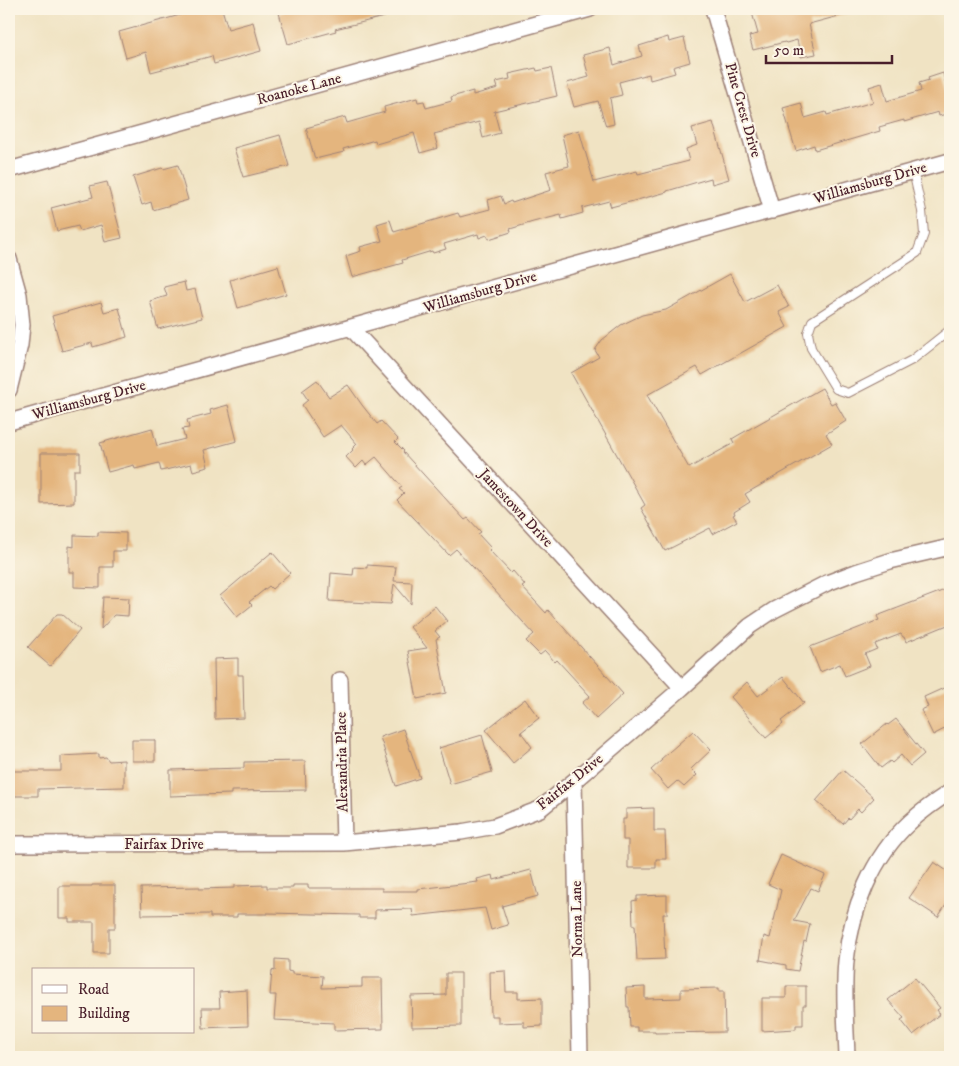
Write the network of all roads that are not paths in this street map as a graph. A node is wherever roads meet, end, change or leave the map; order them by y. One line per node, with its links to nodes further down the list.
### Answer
1 (590, 9): 4 (street, Roanoke Lane)
2 (713, 9): 6 (street, Pine Crest Drive)
3 (950, 161): 5 (street, Williamsburg Drive)
4 (9, 170)
5 (913, 171): 6 (street, Williamsburg Drive); 9 (lane)
6 (772, 210): 8 (street, Williamsburg Drive)
7 (9, 259): 10 (street)
8 (351, 328): 11 (street, Williamsburg Drive); 14 (street, Jamestown Drive)
9 (950, 330)
10 (9, 390)
11 (9, 422)
12 (950, 547): 14 (street, Fairfax Drive)
13 (340, 680): 17 (street, Alexandria Place)
14 (682, 688): 15 (street, Fairfax Drive)
15 (574, 782): 17 (street, Fairfax Drive); 19 (street, Norma Lane)
16 (950, 792): 20 (street)
17 (344, 843): 18 (street, Fairfax Drive)
18 (9, 844)
19 (580, 1057)
20 (847, 1057)

